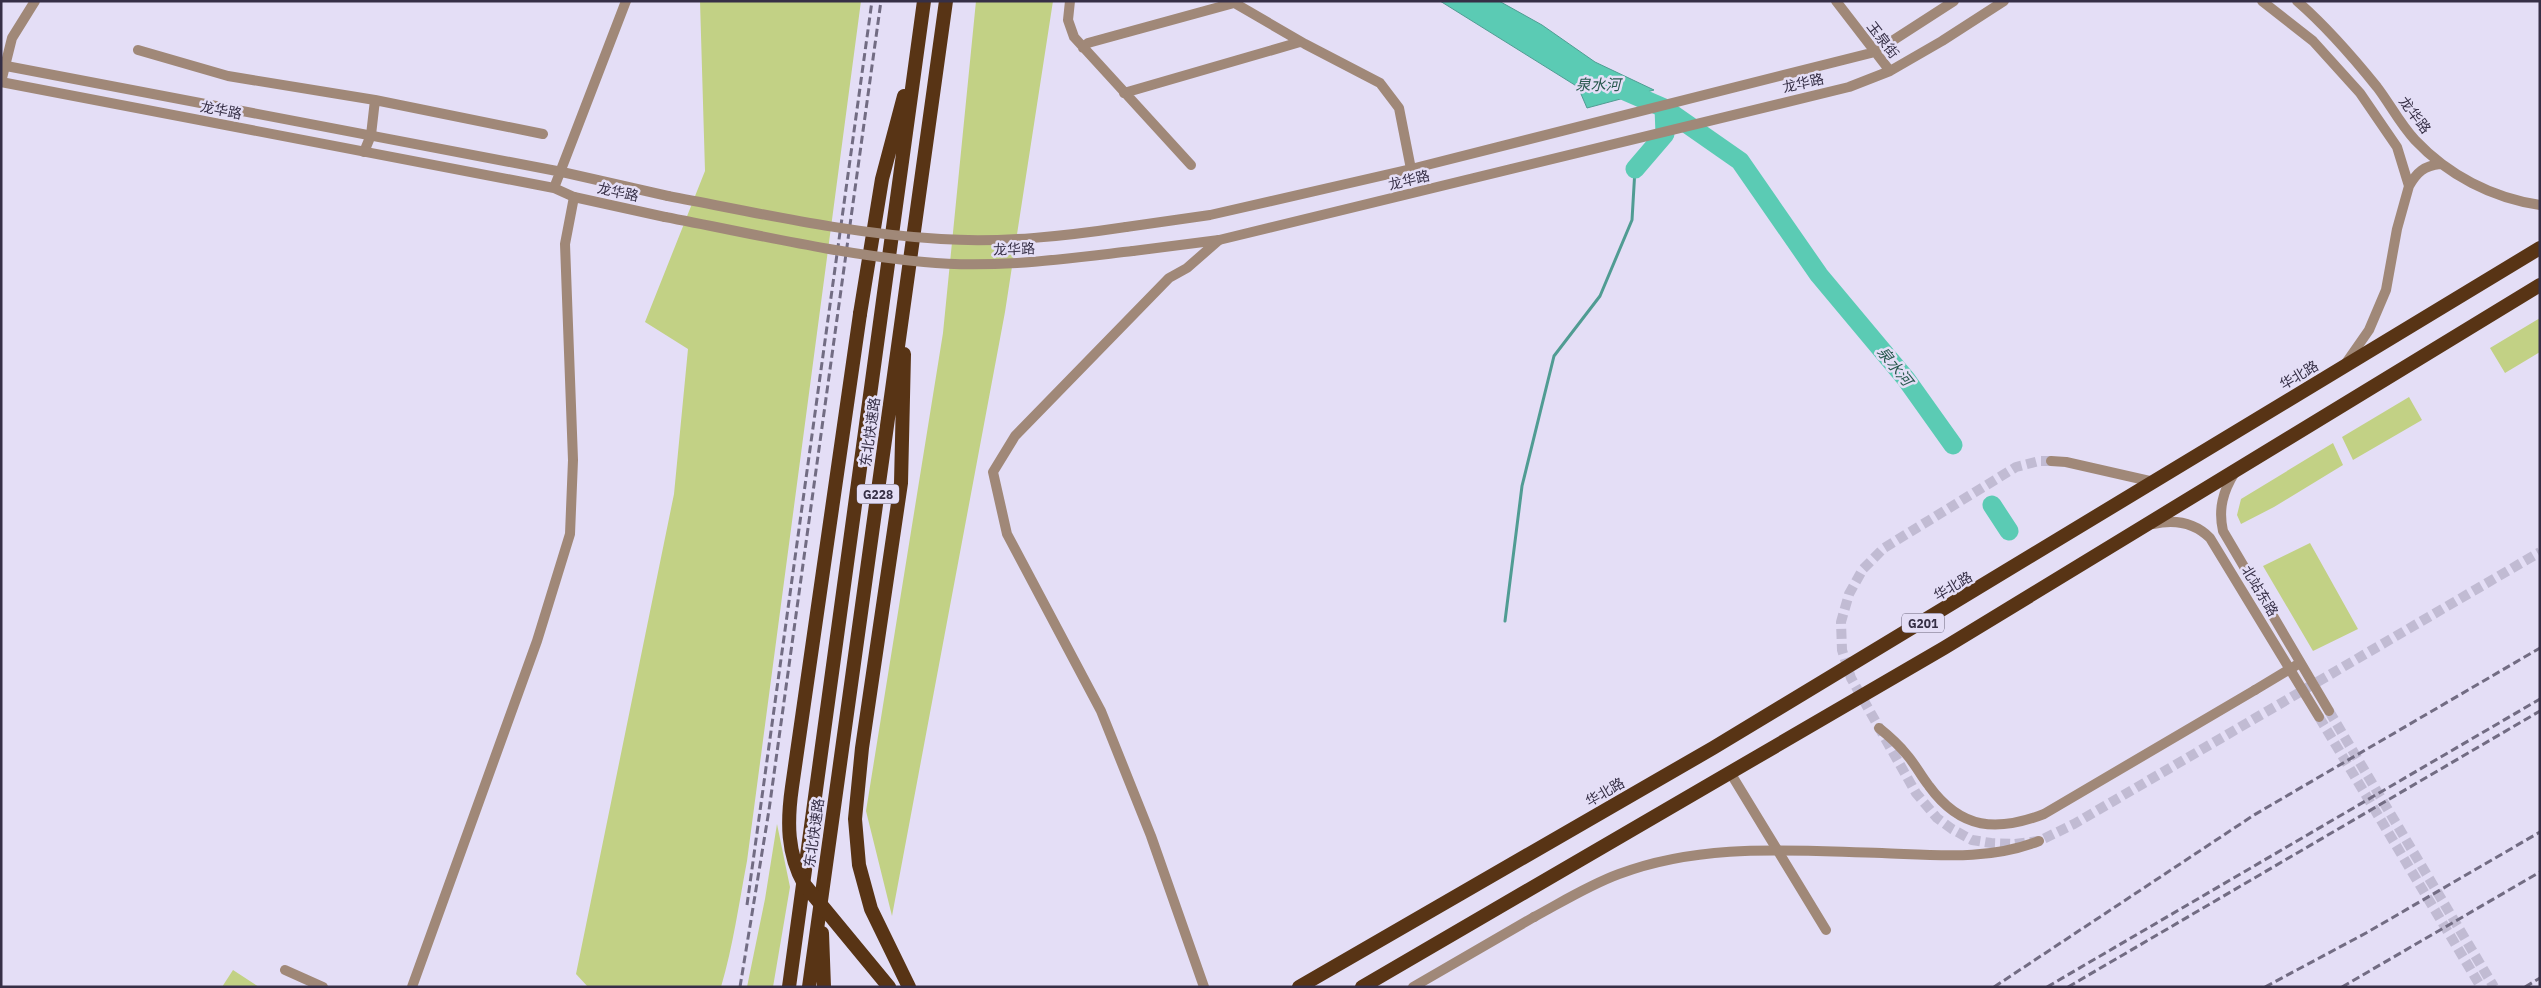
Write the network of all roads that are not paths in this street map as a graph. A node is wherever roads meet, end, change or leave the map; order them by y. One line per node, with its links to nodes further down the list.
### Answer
1 (35, 1): 17 (street)
2 (626, 1): 28 (street)
3 (924, 1): 14 (highway, 东北快速路 / G228)
4 (946, 1): 36 (highway, 东北快速路 / G228)
5 (1070, 1): 13 (street)
6 (1836, 1): 16 (street, 玉泉街)
7 (1954, 1): 16 (street, 龙华路)
8 (2004, 1): 18 (street, 龙华路)
9 (2262, 1): 29 (street)
10 (2297, 1): 25 (street, 龙华路)
11 (1232, 2): 12 (street); 13 (street)
12 (1300, 42): 20 (street); 27 (street)
13 (1083, 48): 20 (street)
14 (917, 49): 54 (highway, 东北快速路 / G228); 57 (highway, bridge)
15 (138, 50): 21 (street)
16 (1875, 52): 18 (street, 玉泉街); 27 (street, 龙华路)
17 (4, 65): 19 (street); 23 (street, 龙华路)
18 (1890, 71): 33 (street, 龙华路)
19 (1, 82): 24 (street, 龙华路)
20 (1124, 93): 26 (street)
21 (375, 100): 22 (street); 23 (street)
22 (543, 134)
23 (371, 135): 24 (street); 28 (street, 龙华路)
24 (364, 152): 30 (street, 龙华路)
25 (2440, 164): 29 (street); 32 (street, 龙华路)
26 (1191, 165)
27 (1411, 169): 28 (street, 龙华路, bridge)
28 (562, 172): 30 (street)
29 (2410, 186): 37 (street)
30 (554, 188): 31 (street, 龙华路)
31 (574, 197): 33 (street, 龙华路, bridge); 53 (street)
32 (2540, 205)
33 (1219, 240): 59 (street)
34 (2540, 248): 37 (highway, 华北路 / G201)
35 (2540, 285): 39 (highway, G201)
36 (904, 306): 49 (highway, 东北快速路 / G228); 58 (highway)
37 (2343, 367): 40 (highway, 华北路 / G201)
38 (2051, 461): 40 (street)
39 (2236, 471): 41 (highway, G201); 42 (street, 北站东路)
40 (2154, 482): 60 (highway, 华北路 / G201)
41 (2147, 525): 43 (street, 北站东路); 47 (highway, G201)
42 (2300, 663): 43 (street); 44 (street, 北站东路)
43 (2290, 669): 45 (street, 北站东路); 46 (street, bridge)
44 (2329, 711)
45 (2319, 717)
46 (1879, 728)
47 (1730, 774): 50 (street); 61 (highway, G201)
48 (2039, 841): 62 (street, bridge)
49 (820, 906): 55 (highway, 东北快速路 / G228); 56 (highway)
50 (1826, 930)
51 (285, 970): 52 (street)
52 (323, 987)
53 (412, 987)
54 (789, 987)
55 (809, 987)
56 (824, 987)
57 (888, 987)
58 (909, 987)
59 (1204, 987)
60 (1299, 987)
61 (1362, 987)
62 (1413, 987)

